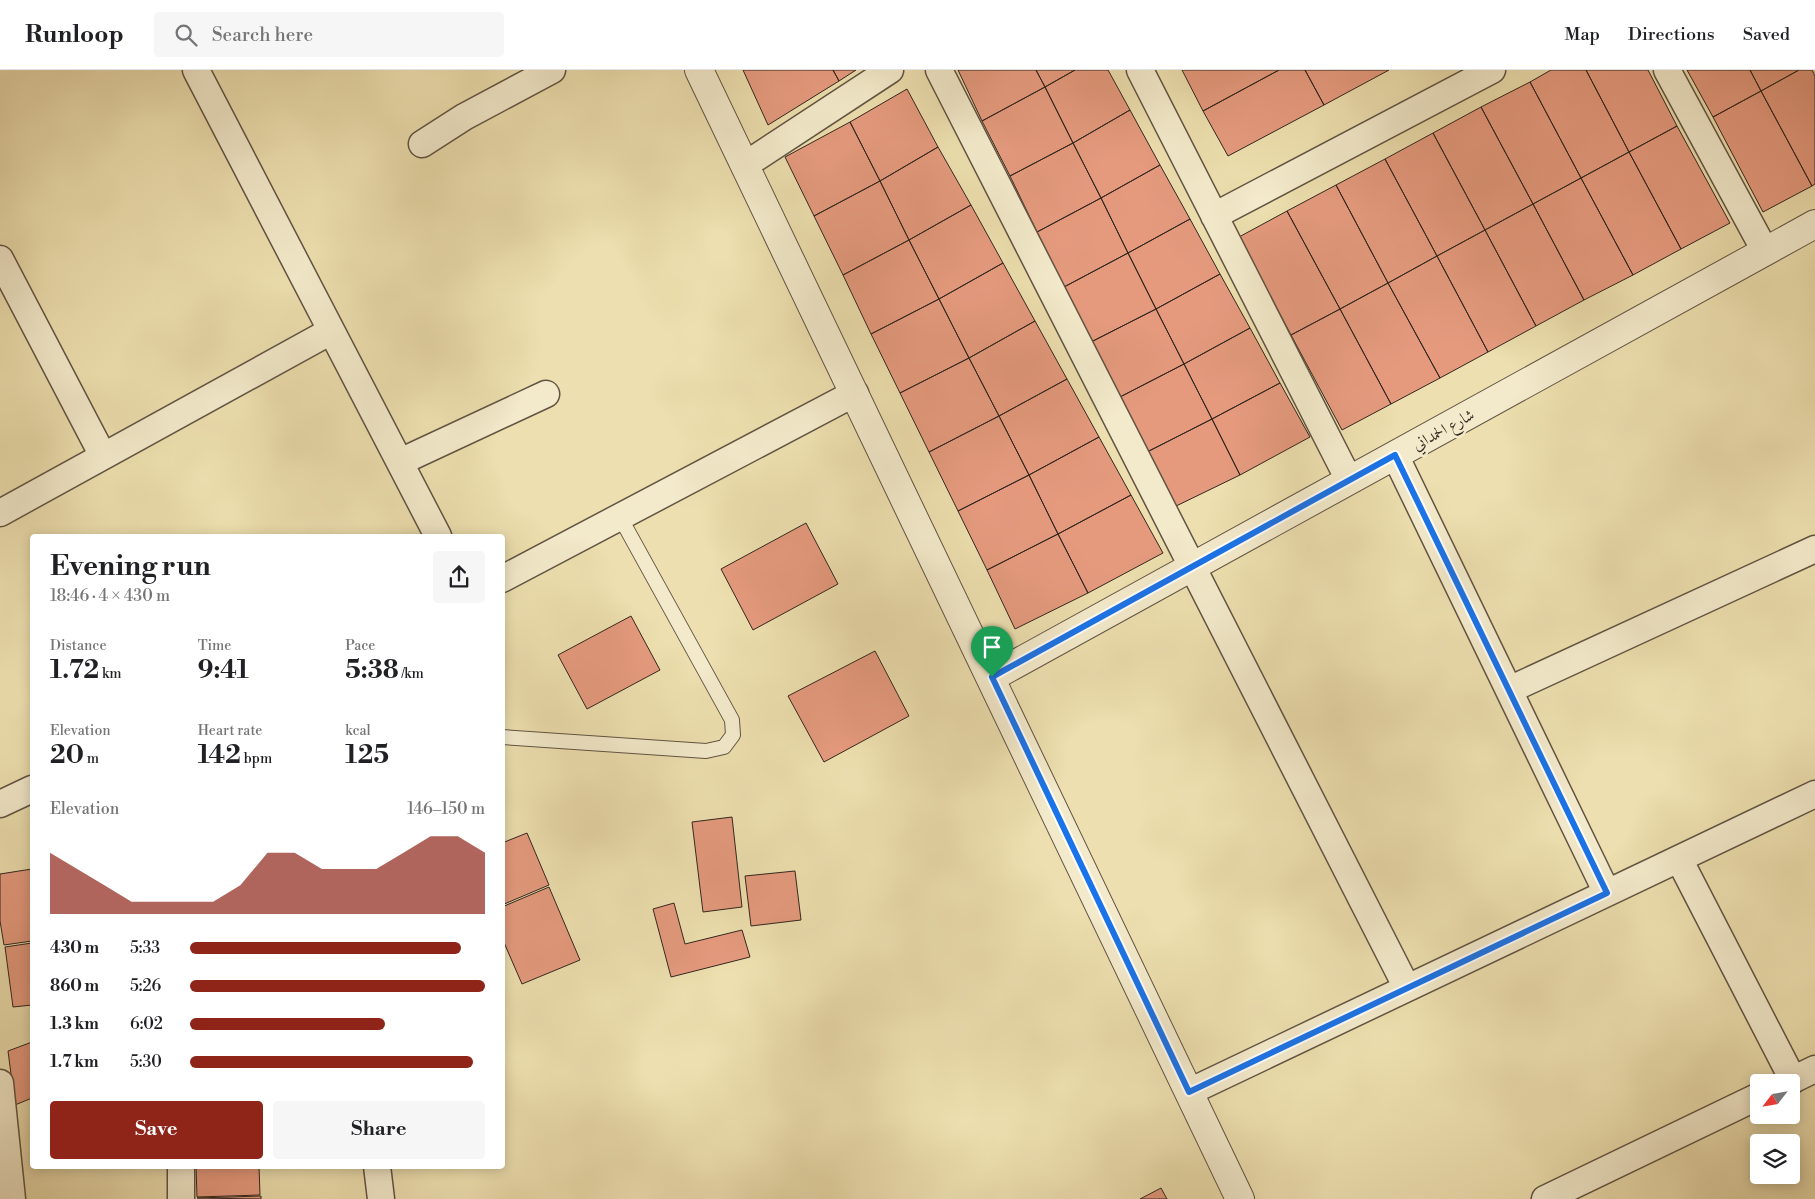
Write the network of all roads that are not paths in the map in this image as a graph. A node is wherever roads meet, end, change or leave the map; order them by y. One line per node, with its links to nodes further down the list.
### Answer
1 (196, 70): 15 (street)
2 (552, 70): 9 (street)
3 (699, 70): 10 (street)
4 (890, 70): 10 (street)
5 (939, 70): 26 (street)
6 (1140, 70): 11 (street)
7 (1667, 70): 13 (street)
8 (1476, 74): 11 (street)
9 (422, 144)
10 (745, 165): 16 (street)
11 (1214, 216): 21 (street)
12 (1815, 224): 13 (street, شارع الحمداني)
13 (1765, 251): 18 (street, شارع الحمداني)
14 (0, 259): 19 (street)
15 (331, 330): 19 (street); 20 (street)
16 (855, 393): 23 (street); 28 (street)
17 (546, 394): 20 (street)
18 (1395, 455): 21 (street, شارع الحمداني); 29 (street)
19 (103, 456): 22 (street)
20 (400, 462): 24 (street)
21 (1349, 480): 26 (street, شارع الحمداني)
22 (0, 513)
23 (620, 517): 27 (street); 30 (lane)
24 (437, 534)
25 (1815, 549): 29 (street)
26 (1192, 568): 28 (street, شارع الحمداني); 36 (street)
27 (505, 577)
28 (992, 677): 39 (street)
29 (1509, 690): 35 (street)
30 (505, 737)
31 (30, 789): 33 (street)
32 (1815, 794): 34 (street)
33 (0, 804)
34 (1679, 859): 35 (street); 37 (street)
35 (1607, 893): 36 (street)
36 (1407, 988): 39 (street)
37 (1797, 1074)
38 (0, 1084): 43 (street)
39 (1189, 1092): 46 (street)
40 (1750, 1100): 47 (street)
41 (181, 1169): 44 (street)
42 (377, 1169): 45 (street)
43 (12, 1199)
44 (181, 1199)
45 (381, 1199)
46 (1240, 1199)
47 (1545, 1199)

